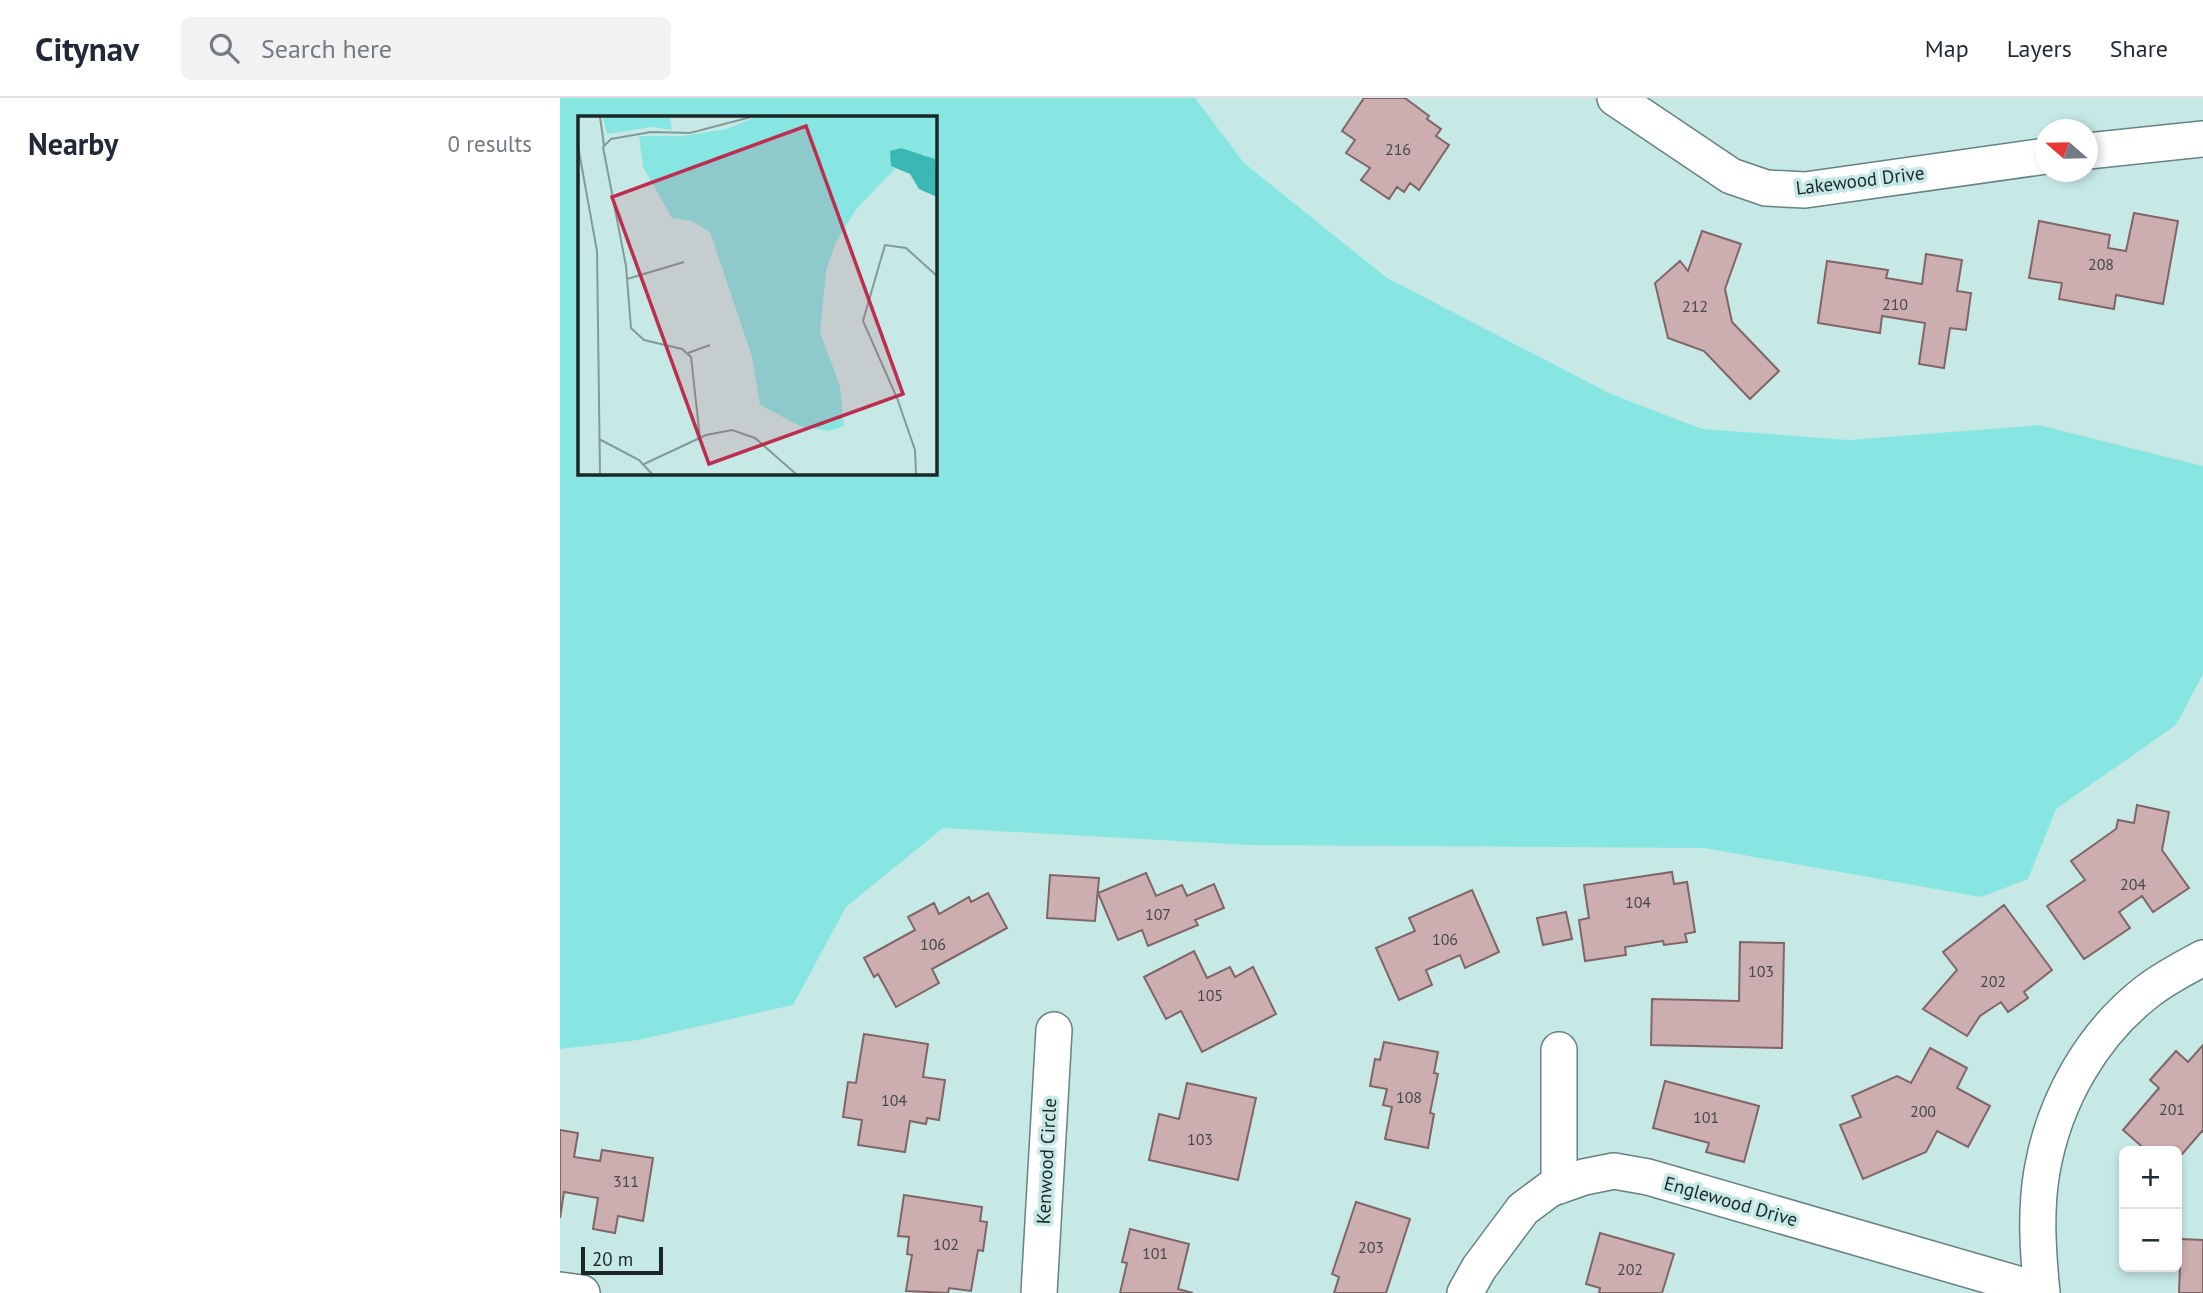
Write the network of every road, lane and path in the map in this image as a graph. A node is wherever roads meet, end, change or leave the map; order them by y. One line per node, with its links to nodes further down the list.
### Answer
1 (1615, 98): 4 (street, Lakewood Drive)
2 (2203, 139): 3 (street)
3 (2098, 149)
4 (2035, 158)
5 (2203, 958): 10 (street)
6 (1054, 1030): 12 (street, Kenwood Circle)
7 (1559, 1050): 8 (street)
8 (1559, 1186): 10 (street, Englewood Drive); 13 (street, Englewood Drive)
9 (560, 1290): 11 (street)
10 (2042, 1292)
11 (582, 1293)
12 (1039, 1293)
13 (1465, 1293)

